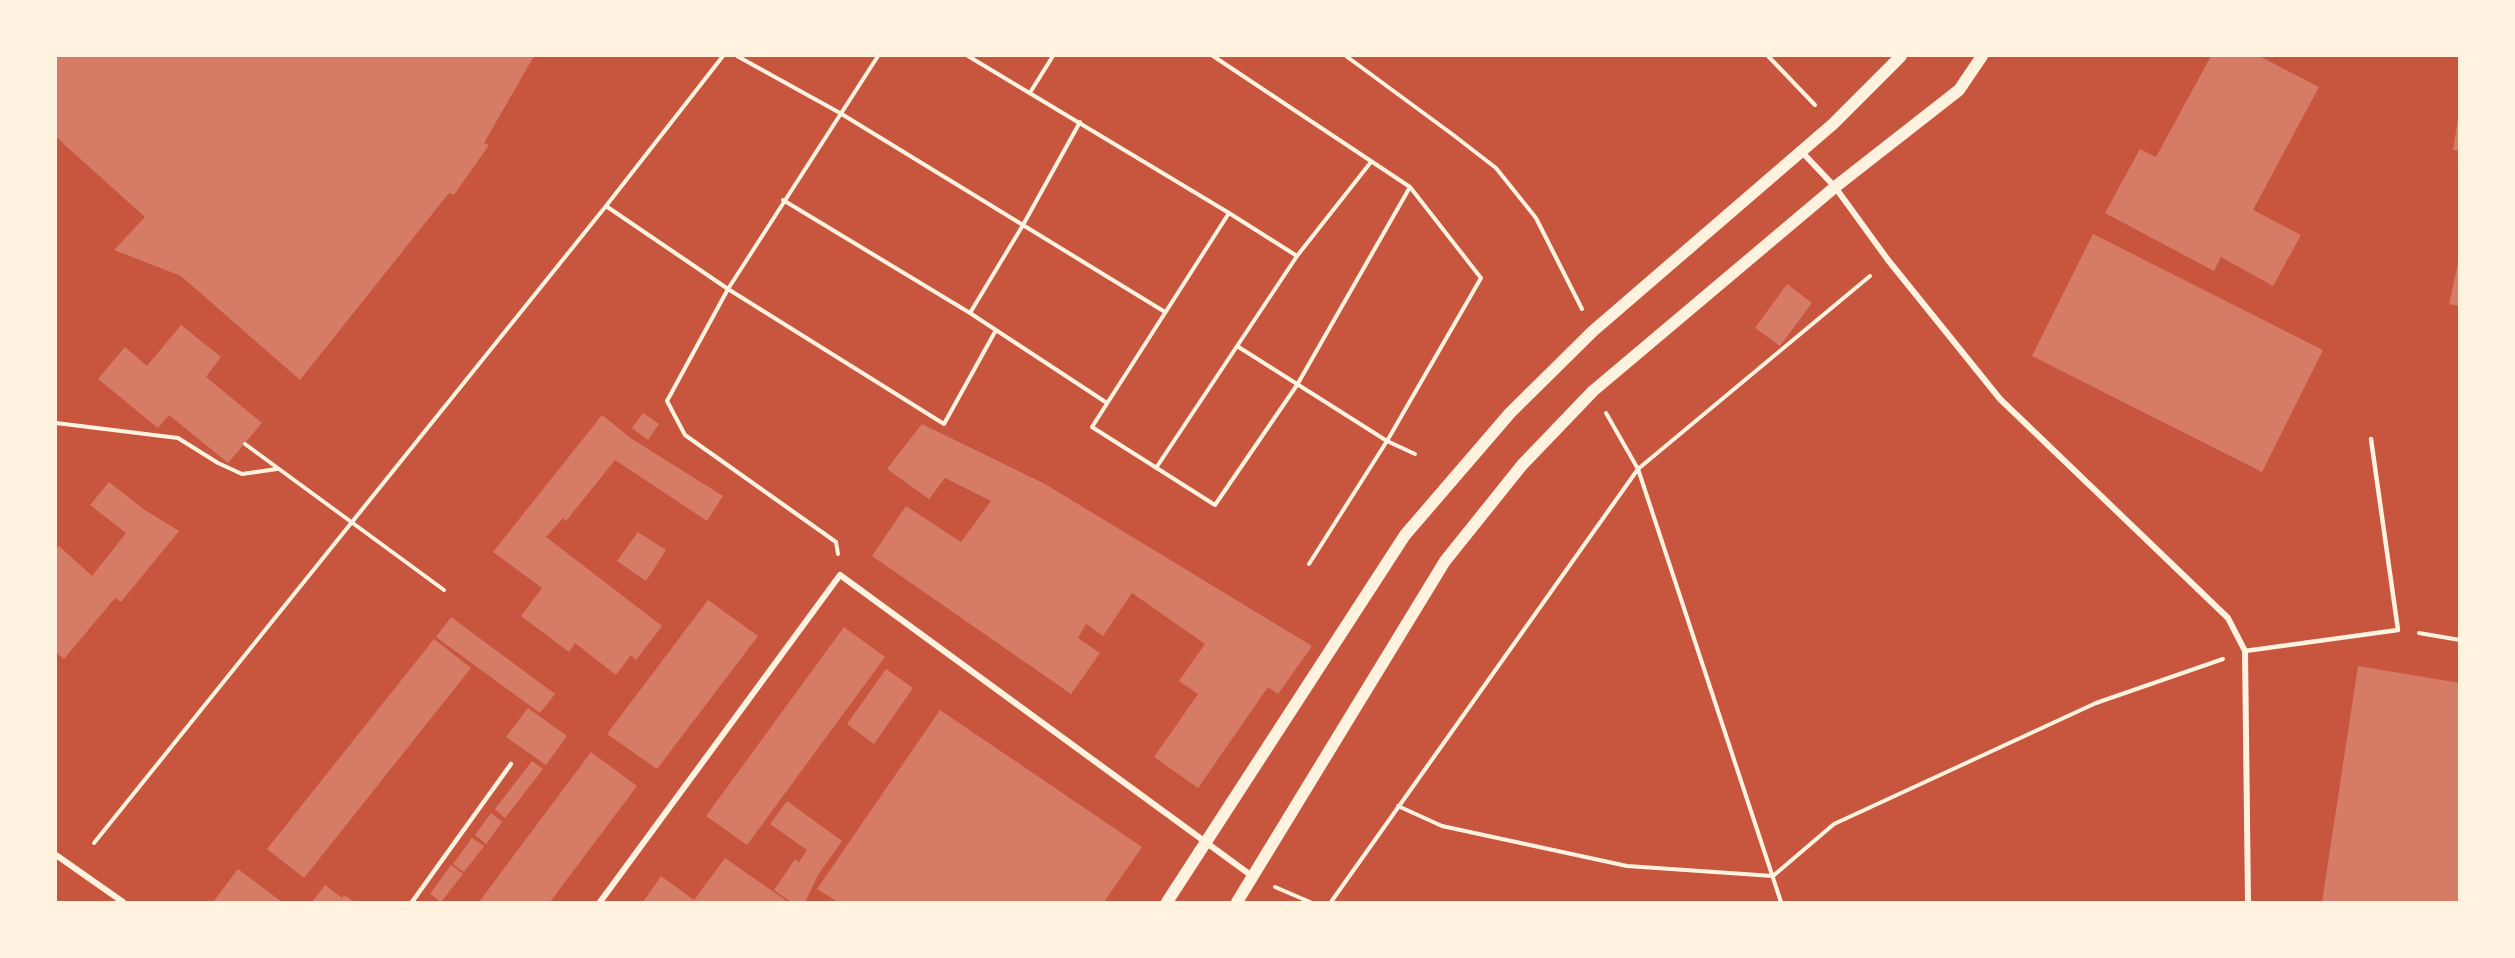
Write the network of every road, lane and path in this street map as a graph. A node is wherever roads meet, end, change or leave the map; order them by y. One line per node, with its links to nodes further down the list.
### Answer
1 (723, 56): 20 (path)
2 (737, 56): 12 (path)
3 (878, 56): 12 (path)
4 (968, 56): 11 (path)
5 (1053, 56): 11 (path)
6 (1213, 56): 16 (path)
7 (1346, 56): 29 (path)
8 (1768, 56): 14 (path)
9 (1901, 56): 14 (main road)
10 (1982, 56): 18 (main road)
11 (1031, 92): 13 (path)
12 (840, 113): 19 (path); 22 (path)
13 (1080, 122): 21 (path); 22 (path)
14 (1833, 124): 15 (main road)
15 (1801, 150): 18 (street); 29 (main road)
16 (1371, 162): 17 (path); 23 (path)
17 (1410, 187): 31 (path); 36 (path)
18 (1835, 187): 24 (street); 32 (main road)
19 (783, 200): 25 (path); 27 (path)
20 (606, 206): 25 (path); 42 (path)
21 (1228, 213): 23 (path); 26 (path)
22 (1023, 225): 26 (path); 27 (path)
23 (1297, 256): 30 (path)
24 (1888, 260): 41 (path); 48 (street)
25 (728, 289): 28 (path); 44 (path)
26 (1165, 312): 33 (path)
27 (970, 313): 28 (path)
28 (996, 330): 33 (path)
29 (1593, 331): 52 (main road)
30 (1237, 346): 31 (path); 39 (path)
31 (1297, 385): 36 (path); 39 (path)
32 (1593, 391): 41 (path); 54 (main road)
33 (1107, 403): 39 (path)
34 (56, 423): 40 (path)
35 (2370, 440): 46 (lane)
36 (1387, 441): 38 (path); 43 (path)
37 (245, 444): 40 (path)
38 (1415, 454)
39 (1156, 468)
40 (278, 469): 42 (path)
41 (1638, 469): 50 (path); 55 (path)
42 (351, 523): 45 (path); 51 (path)
43 (1309, 564)
44 (840, 575): 52 (street); 59 (street)
45 (444, 590)
46 (2397, 630): 47 (path); 48 (lane)
47 (2460, 640)
48 (2245, 651): 55 (path); 65 (street)
49 (511, 764): 58 (lane)
50 (1398, 806): 55 (path); 63 (path)
51 (94, 843)
52 (1205, 843): 54 (street); 60 (main road)
53 (56, 855): 57 (street)
54 (1252, 876): 61 (main road)
55 (1773, 876): 64 (path)
56 (1275, 887): 62 (path)
57 (123, 903)
58 (412, 903)
59 (600, 903)
60 (1167, 903)
61 (1237, 903)
62 (1310, 903)
63 (1331, 903)
64 (1781, 903)
65 (2248, 903)

